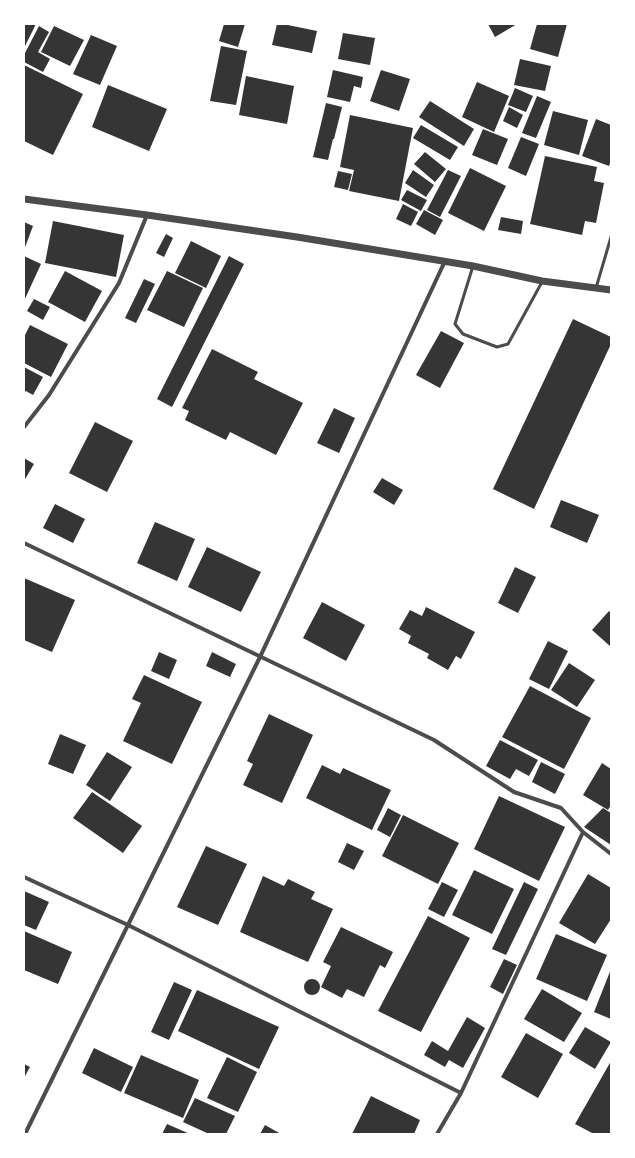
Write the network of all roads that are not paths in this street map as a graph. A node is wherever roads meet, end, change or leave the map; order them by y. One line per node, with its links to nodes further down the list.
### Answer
1 (24, 199): 2 (street)
2 (147, 216): 4 (street); 9 (street)
3 (611, 237): 7 (lane)
4 (445, 261): 5 (street); 11 (street)
5 (474, 266): 6 (street); 6 (lane)
6 (542, 281): 7 (street)
7 (596, 288): 8 (street)
8 (611, 290)
9 (24, 427)
10 (24, 543): 11 (street)
11 (260, 657): 12 (street); 15 (street)
12 (583, 832): 13 (street); 16 (street)
13 (611, 854)
14 (24, 877): 15 (street)
15 (128, 925): 16 (street); 17 (street)
16 (462, 1093): 18 (street)
17 (24, 1134)
18 (437, 1134)

